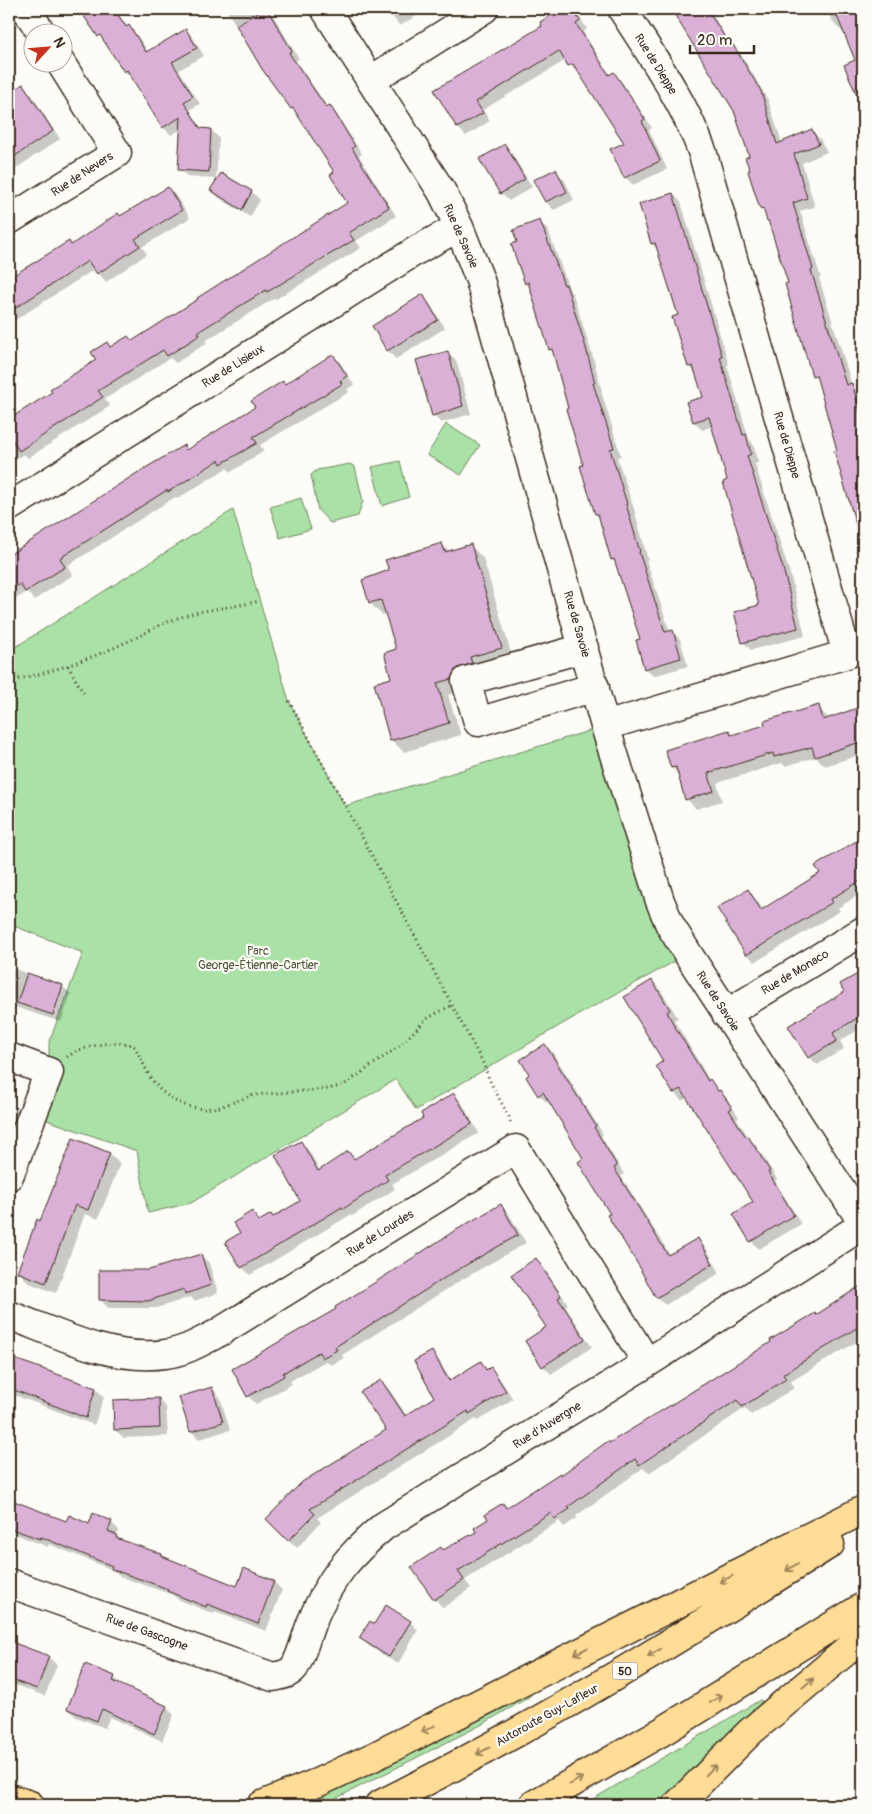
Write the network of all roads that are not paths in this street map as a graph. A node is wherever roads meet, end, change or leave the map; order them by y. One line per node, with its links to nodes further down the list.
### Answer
1 (26, 9): 5 (street)
2 (325, 9): 7 (street, Rue de Savoie)
3 (484, 9): 7 (street)
4 (622, 9): 13 (street, Rue de Dieppe)
5 (34, 22)
6 (66, 72): 8 (street, Rue de Nevers)
7 (371, 80): 9 (street, Rue de Savoie)
8 (9, 220)
9 (459, 227): 10 (street, Rue de Lisieux); 11 (street, Rue de Savoie)
10 (9, 507)
11 (584, 648): 12 (street, Rue de Savoie); 12 (street)
12 (594, 686): 13 (street, Rue de Savoie)
13 (605, 726): 15 (street, Rue de Savoie)
14 (863, 931): 15 (street, Rue de Monaco)
15 (726, 1014): 18 (street, Rue de Savoie)
16 (9, 1057): 17 (street)
17 (9, 1176)
18 (863, 1224): 20 (street, Rue d'Auvergne)
19 (9, 1315): 20 (street, Rue de Lourdes)
20 (647, 1363): 26 (street, Rue d'Auvergne)
21 (863, 1510): 29 (highway, one-way to 29)
22 (863, 1523): 30 (highway, Autoroute Guy-Lafleur / 50, one-way to 30)
23 (9, 1583): 26 (street, Rue de Gascogne)
24 (863, 1607): 31 (highway, one-way to 24)
25 (863, 1637): 32 (highway, one-way to 25)
26 (286, 1674)
27 (9, 1798): 28 (highway)
28 (30, 1805)
29 (262, 1805)
30 (379, 1805)
31 (533, 1805)
32 (677, 1805)

